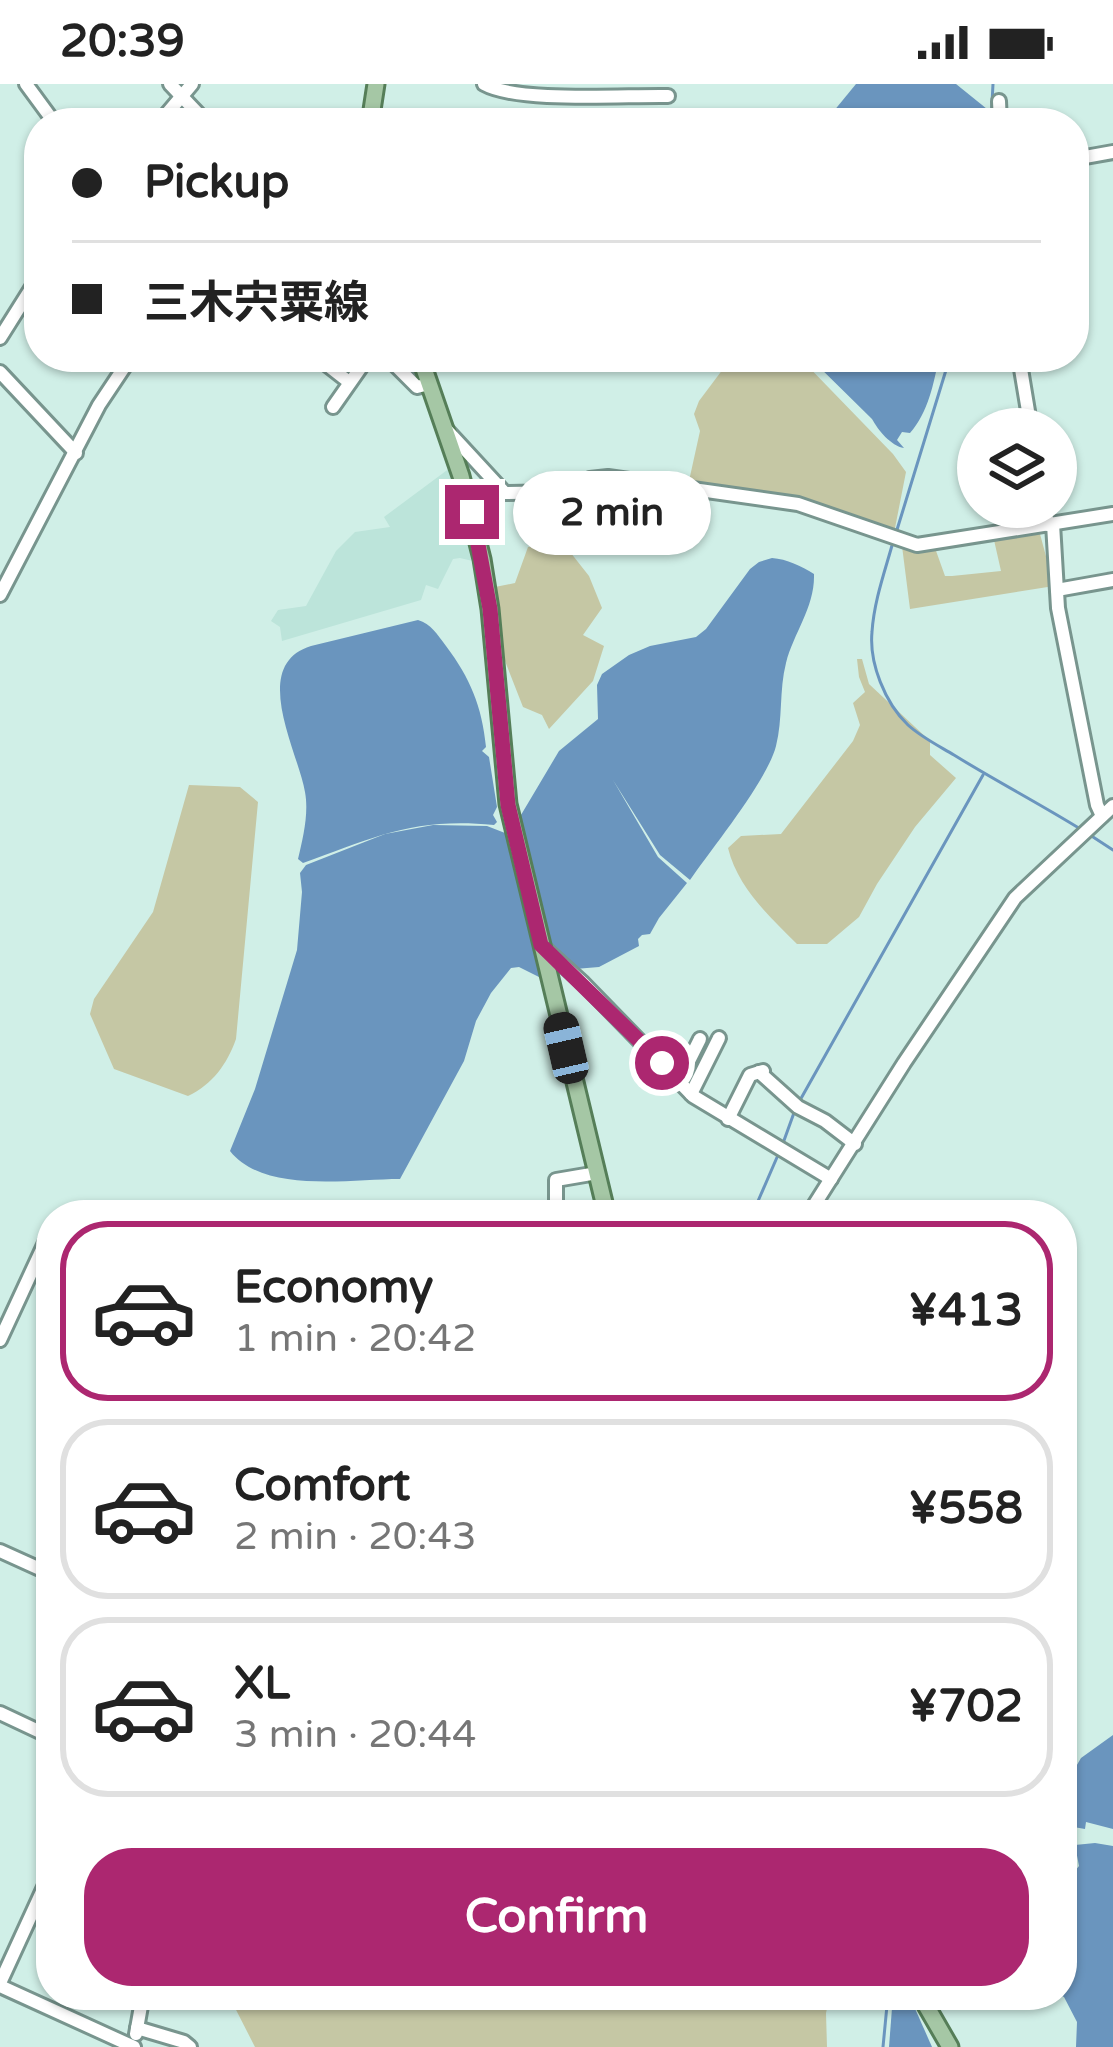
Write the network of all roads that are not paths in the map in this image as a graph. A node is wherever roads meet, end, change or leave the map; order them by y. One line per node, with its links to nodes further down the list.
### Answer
1 (170, 84): 5 (street)
2 (192, 84): 5 (street)
3 (484, 84): 4 (street)
4 (668, 96)
5 (182, 97): 7 (street); 8 (street)
6 (999, 101): 9 (street)
7 (172, 108)
8 (193, 108)
9 (999, 108)
10 (5, 314): 11 (street)
11 (0, 338)
12 (0, 372): 24 (street)
13 (121, 372): 24 (street)
14 (336, 372): 19 (street)
15 (357, 372): 19 (street)
16 (402, 372): 20 (street)
17 (425, 372): 20 (main road)
18 (1022, 372): 22 (street)
19 (349, 382): 21 (street)
20 (429, 385): 23 (main road)
21 (333, 407)
22 (1028, 408)
23 (445, 429): 27 (street); 33 (main road)
24 (76, 453): 31 (street)
25 (1113, 514): 26 (street)
26 (1077, 520)
27 (1028, 528)
28 (1051, 528): 30 (street)
29 (1113, 580): 30 (street)
30 (1057, 590): 32 (street)
31 (0, 595)
32 (1108, 811): 39 (street)
33 (541, 945): 36 (street); 40 (main road)
34 (719, 1038): 37 (street)
35 (700, 1040): 36 (street)
36 (679, 1081): 37 (street)
37 (691, 1094): 38 (street)
38 (728, 1119): 39 (street); 41 (street)
39 (855, 1144): 41 (street)
40 (597, 1173): 42 (street); 43 (main road)
41 (831, 1179): 44 (street)
42 (556, 1200)
43 (604, 1200)
44 (818, 1200)
45 (36, 1262): 46 (street)
46 (0, 1340)
47 (0, 1551): 48 (street)
48 (36, 1567)
49 (0, 1713): 50 (street)
50 (36, 1730)
51 (36, 1905): 52 (street)
52 (0, 1985): 53 (street)
53 (36, 2002)
54 (54, 2010): 58 (street)
55 (140, 2010): 57 (street)
56 (929, 2010): 60 (main road)
57 (137, 2028): 58 (street); 59 (street)
58 (134, 2047)
59 (190, 2047)
60 (950, 2047)

